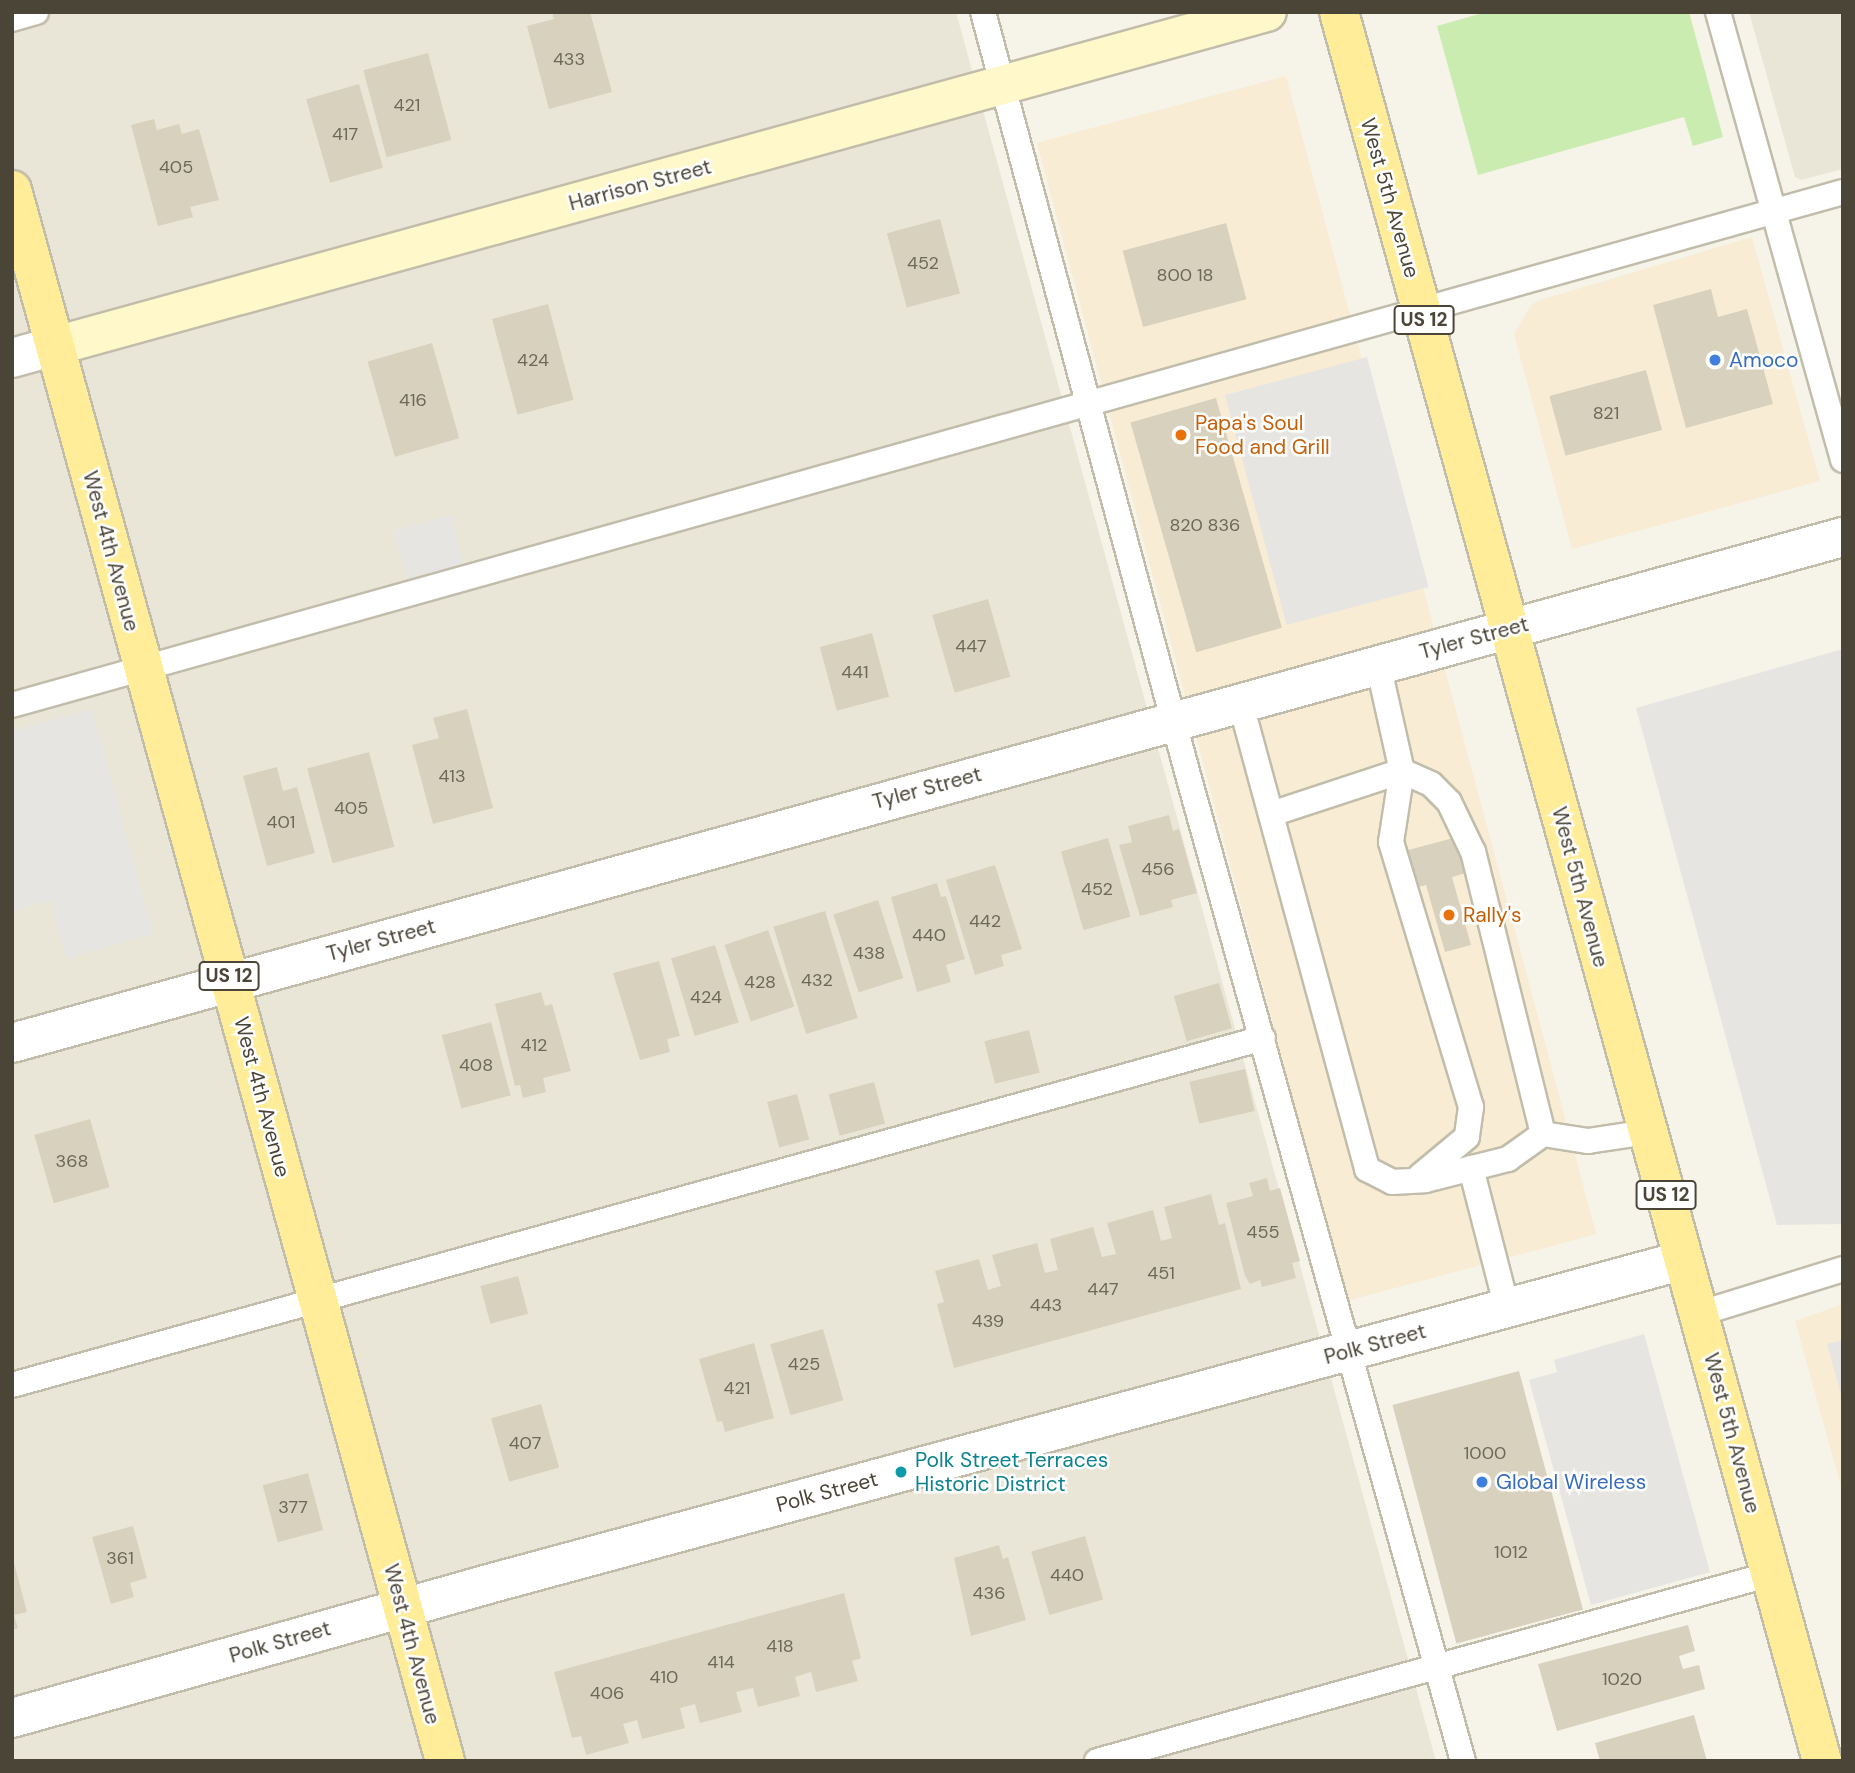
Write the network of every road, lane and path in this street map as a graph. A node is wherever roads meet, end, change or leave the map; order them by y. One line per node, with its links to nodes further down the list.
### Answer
1 (36, 12): 6 (lane)
2 (983, 12): 7 (lane)
3 (1267, 12): 7 (street, Harrison Street)
4 (1339, 12): 11 (main road, West 5th Avenue / US 12)
5 (1718, 12): 10 (lane)
6 (12, 19)
7 (1003, 85): 12 (street, Harrison Street); 14 (lane)
8 (12, 190): 12 (main road, West 4th Avenue / US 12)
9 (1843, 192): 10 (lane)
10 (1774, 211): 11 (lane); 15 (lane)
11 (1421, 311): 14 (lane); 17 (main road, West 5th Avenue / US 12)
12 (55, 346): 13 (street, Harrison Street); 19 (main road, West 4th Avenue / US 12)
13 (12, 358)
14 (1087, 402): 19 (lane); 22 (lane)
15 (1843, 460)
16 (1843, 537): 17 (street, Tyler Street)
17 (1510, 628): 18 (street, Tyler Street); 28 (main road, West 5th Avenue / US 12)
18 (1378, 664): 20 (street, Tyler Street); 23 (lane)
19 (144, 670): 21 (lane); 25 (main road, West 4th Avenue / US 12)
20 (1240, 701): 22 (street, Tyler Street); 24 (lane)
21 (12, 705)
22 (1174, 720): 25 (street, Tyler Street); 26 (lane)
23 (1402, 771): 24 (lane); 29 (lane); 31 (lane)
24 (1272, 814): 31 (lane)
25 (230, 981): 27 (street, Tyler Street); 34 (main road, West 4th Avenue / US 12)
26 (1263, 1038): 34 (lane); 37 (lane)
27 (12, 1043)
28 (1648, 1132): 29 (lane); 32 (main road, West 5th Avenue / US 12)
29 (1543, 1134): 30 (lane)
30 (1471, 1168): 31 (lane); 35 (lane)
31 (1414, 1181)
32 (1684, 1260): 35 (street, Polk Street); 36 (main road, West 5th Avenue / US 12)
33 (1843, 1269): 36 (lane)
34 (318, 1300): 38 (lane); 40 (main road, West 4th Avenue / US 12)
35 (1507, 1308): 37 (street, Polk Street)
36 (1698, 1314): 39 (main road, West 5th Avenue / US 12)
37 (1348, 1352): 40 (street, Polk Street); 41 (lane)
38 (12, 1385)
39 (1771, 1574): 41 (lane); 46 (main road, West 5th Avenue / US 12)
40 (403, 1608): 42 (street, Polk Street); 43 (main road, West 4th Avenue / US 12)
41 (1438, 1668): 44 (lane); 45 (lane)
42 (12, 1718)
43 (445, 1761)
44 (1097, 1761)
45 (1463, 1761)
46 (1822, 1761)

